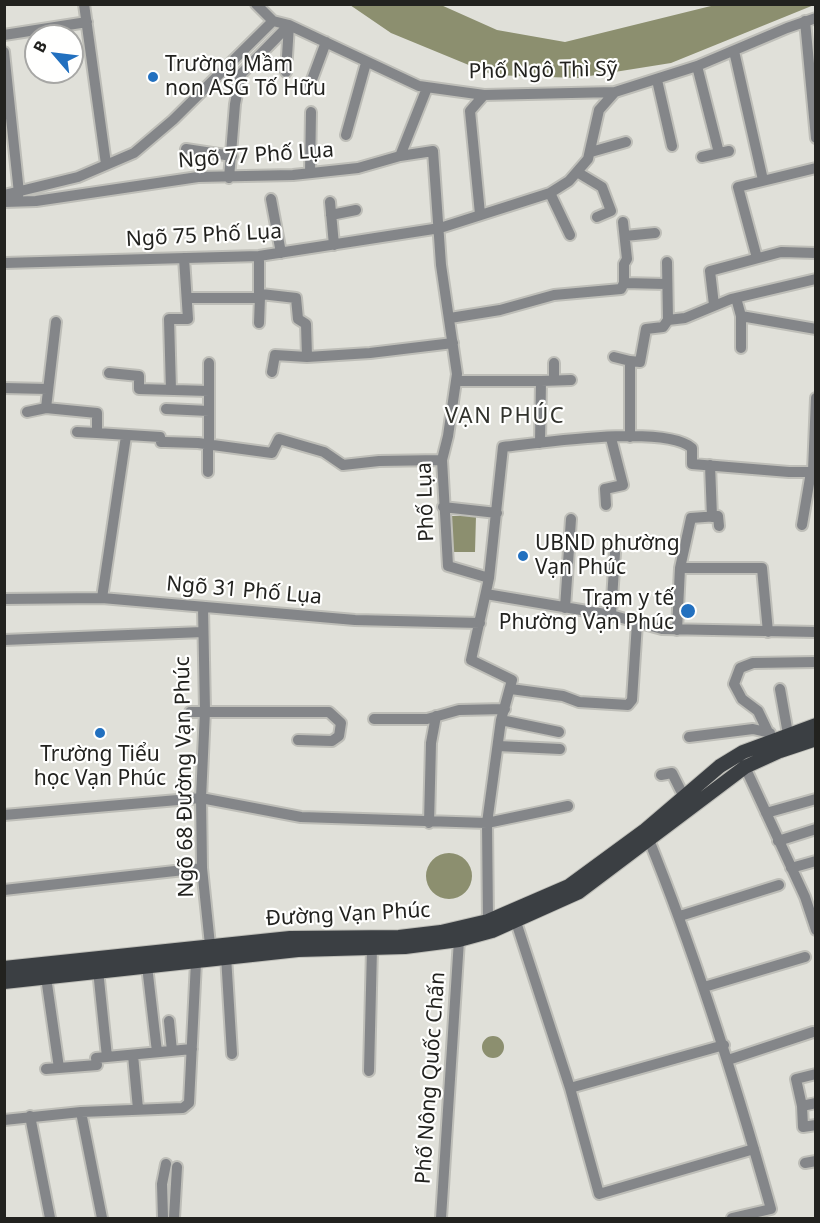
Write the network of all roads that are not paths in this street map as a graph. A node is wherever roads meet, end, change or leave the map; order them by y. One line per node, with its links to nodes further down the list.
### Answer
1 (84, 4): 4 (street)
2 (256, 4): 5 (street)
3 (810, 20): 9 (street, Phố Ngô Thì Sỹ); 17 (street)
4 (87, 21): 7 (street); 32 (street)
5 (273, 21): 6 (street, Phố Ngô Thì Sỹ); 12 (street)
6 (290, 25): 8 (street, Phố Ngô Thì Sỹ); 14 (street); 15 (street)
7 (4, 35)
8 (326, 42): 11 (street, Phố Ngô Thì Sỹ); 18 (street)
9 (734, 51): 13 (street, Phố Ngô Thì Sỹ); 37 (street)
10 (4, 52): 38 (street)
11 (366, 63): 19 (street, Phố Ngô Thì Sỹ); 23 (street)
12 (231, 64): 15 (street); 32 (street)
13 (697, 66): 16 (street, Phố Ngô Thì Sỹ); 31 (street)
14 (286, 72)
15 (241, 74): 29 (street)
16 (657, 80): 20 (street, Phố Ngô Thì Sỹ); 26 (street)
17 (813, 80): 24 (street)
18 (310, 85)
19 (428, 88): 21 (street, Phố Ngô Thì Sỹ); 30 (street)
20 (615, 92): 21 (street, Phố Ngô Thì Sỹ); 28 (street)
21 (484, 95): 45 (street)
22 (311, 111): 35 (street)
23 (346, 135)
24 (816, 138)
25 (626, 141): 28 (street)
26 (672, 146)
27 (186, 149): 29 (street)
28 (591, 152): 34 (street)
29 (232, 156): 36 (street)
30 (400, 156): 35 (street, Ngõ 77 Phố Lụa); 49 (street, Ngõ 77 Phố Lụa)
31 (702, 157)
32 (106, 164): 38 (street)
33 (816, 168): 37 (street)
34 (577, 172): 39 (street); 47 (street)
35 (310, 173): 36 (street, Ngõ 77 Phố Lụa)
36 (229, 178): 42 (street, Ngõ 77 Phố Lụa)
37 (763, 180): 58 (street)
38 (19, 193): 40 (street)
39 (550, 193): 45 (street); 51 (street)
40 (4, 195)
41 (272, 199): 54 (street)
42 (4, 202)
43 (330, 202): 46 (street)
44 (356, 210): 46 (street)
45 (480, 214): 49 (street)
46 (331, 215): 53 (street)
47 (597, 217)
48 (623, 222): 52 (street)
49 (440, 228): 53 (street, Ngõ 75 Phố Lụa); 69 (street, Phố Lụa)
50 (655, 233): 52 (street)
51 (570, 236)
52 (625, 236): 62 (street)
53 (334, 245): 54 (street, Ngõ 75 Phố Lụa)
54 (281, 253): 56 (street, Ngõ 75 Phố Lụa)
55 (816, 253): 58 (street)
56 (259, 256): 57 (street, Ngõ 75 Phố Lụa); 64 (street)
57 (184, 258): 60 (street, Ngõ 75 Phố Lụa); 65 (street)
58 (757, 258): 67 (street)
59 (667, 262): 63 (street)
60 (4, 263)
61 (816, 279): 66 (street)
62 (624, 283): 63 (street); 69 (street)
63 (666, 284): 70 (street)
64 (260, 295): 65 (street); 72 (street); 76 (street)
65 (187, 298): 89 (street)
66 (736, 298): 67 (street); 68 (street)
67 (714, 305): 70 (street)
68 (741, 316): 73 (street); 75 (street)
69 (450, 318): 74 (street, Phố Lụa)
70 (668, 320): 78 (street)
71 (56, 322): 88 (street)
72 (259, 323)
73 (816, 329)
74 (453, 343): 76 (street); 85 (street, Phố Lụa)
75 (741, 348)
76 (307, 357): 81 (street)
77 (614, 357): 78 (street)
78 (630, 361): 99 (street)
79 (209, 363): 90 (street)
80 (554, 363): 83 (street)
81 (272, 372)
82 (109, 373): 89 (street)
83 (554, 380): 84 (street); 86 (street)
84 (571, 380)
85 (456, 381): 86 (street); 103 (street, Phố Lụa)
86 (541, 381): 101 (street)
87 (4, 388): 88 (street)
88 (48, 389): 92 (street)
89 (171, 390): 90 (street)
90 (209, 391): 94 (street)
91 (816, 398): 106 (street)
92 (46, 408): 95 (street); 97 (street)
93 (166, 410): 94 (street)
94 (209, 411): 102 (street)
95 (27, 412)
96 (77, 432): 97 (street)
97 (97, 433): 98 (street)
98 (126, 436): 102 (street); 118 (street)
99 (630, 437): 100 (street); 104 (street)
100 (611, 438): 101 (street); 107 (street)
101 (540, 443): 109 (street)
102 (209, 446): 103 (street); 105 (street)
103 (442, 460): 108 (street, Phố Lụa)
104 (710, 465): 106 (street); 110 (street)
105 (208, 472)
106 (813, 472): 112 (street)
107 (606, 505)
108 (443, 507): 109 (street); 116 (street, Phố Lụa)
109 (497, 513): 116 (street)
110 (712, 517): 113 (street); 115 (street)
111 (572, 519): 121 (street)
112 (802, 525)
113 (719, 526)
114 (615, 553): 122 (street)
115 (680, 568): 125 (street); 127 (street)
116 (489, 578): 117 (street)
117 (486, 594): 121 (street); 123 (street)
118 (102, 598): 119 (street, Ngõ 31 Phố Lụa); 120 (street, Ngõ 31 Phố Lụa)
119 (4, 599)
120 (203, 607): 123 (street, Ngõ 31 Phố Lụa); 126 (street, Ngõ 68 Đường Vạn Phúc)
121 (565, 608): 122 (street)
122 (611, 615): 124 (street)
123 (480, 622): 131 (street)
124 (637, 623): 125 (street); 131 (street)
125 (677, 630): 127 (street)
126 (203, 632): 129 (street); 133 (street, Ngõ 68 Đường Vạn Phúc)
127 (768, 632): 128 (street)
128 (816, 632)
129 (4, 640)
130 (816, 662): 140 (street)
131 (511, 689): 135 (street)
132 (780, 689): 140 (street)
133 (205, 711): 134 (street); 143 (street); 149 (street, Ngõ 68 Đường Vạn Phúc)
134 (190, 712)
135 (503, 715): 136 (street); 139 (street); 144 (street)
136 (436, 716): 137 (street); 154 (street)
137 (374, 719)
138 (816, 725): 140 (main road, Đường Vạn Phúc)
139 (559, 732)
140 (778, 734): 141 (street); 148 (main road, Đường Vạn Phúc)
141 (689, 738)
142 (816, 739): 146 (main road, Đường Vạn Phúc)
143 (298, 740)
144 (498, 746): 145 (street); 155 (street)
145 (560, 749)
146 (745, 767): 152 (street); 157 (main road, Đường Vạn Phúc)
147 (661, 776): 148 (street)
148 (684, 797): 157 (main road, Đường Vạn Phúc)
149 (201, 798): 153 (street); 154 (street); 160 (street, Ngõ 68 Đường Vạn Phúc)
150 (816, 799): 152 (street)
151 (568, 806): 155 (street)
152 (766, 813): 158 (street)
153 (4, 815)
154 (429, 823): 155 (street)
155 (487, 823): 166 (street)
156 (816, 829): 158 (street)
157 (647, 836): 165 (street); 166 (main road, Đường Vạn Phúc); 167 (main road, Đường Vạn Phúc)
158 (778, 841): 161 (street)
159 (816, 861): 161 (street)
160 (202, 868): 163 (street); 171 (street, Ngõ 68 Đường Vạn Phúc)
161 (791, 868): 164 (street)
162 (779, 885): 165 (street)
163 (4, 890)
164 (810, 895): 168 (street)
165 (680, 916): 180 (street)
166 (488, 921): 170 (main road, Đường Vạn Phúc)
167 (516, 922): 169 (main road, Đường Vạn Phúc); 195 (street)
168 (816, 930)
169 (459, 940): 170 (main road, Đường Vạn Phúc); 210 (street, Phố Nông Quốc Chấn)
170 (372, 942): 171 (main road, Đường Vạn Phúc); 172 (main road, Đường Vạn Phúc); 193 (street)
171 (210, 945): 175 (main road, Đường Vạn Phúc)
172 (226, 956): 174 (main road, Đường Vạn Phúc); 187 (street)
173 (805, 957): 180 (street)
174 (196, 962): 176 (main road, Đường Vạn Phúc); 184 (street)
175 (98, 964): 176 (main road, Đường Vạn Phúc); 177 (main road, Đường Vạn Phúc); 178 (main road, Đường Vạn Phúc); 189 (street)
176 (147, 966): 186 (street)
177 (4, 968)
178 (46, 977): 179 (main road, Đường Vạn Phúc); 191 (street)
179 (4, 982)
180 (704, 987): 183 (street)
181 (168, 1021): 185 (street)
182 (813, 1032): 190 (street)
183 (724, 1045): 190 (street); 195 (street)
184 (192, 1049): 185 (street); 198 (street)
185 (172, 1051): 186 (street)
186 (157, 1052): 188 (street)
187 (232, 1054)
188 (133, 1055): 189 (street); 198 (street)
189 (107, 1057): 191 (street)
190 (729, 1060): 203 (street)
191 (59, 1068): 192 (street)
192 (46, 1069)
193 (369, 1071)
194 (816, 1074): 197 (street)
195 (570, 1088): 203 (street)
196 (816, 1103): 197 (street)
197 (802, 1106): 202 (street)
198 (138, 1109): 199 (street)
199 (81, 1112): 200 (street); 207 (street)
200 (30, 1116): 201 (street); 206 (street)
201 (4, 1120)
202 (816, 1125)
203 (754, 1149): 211 (street)
204 (166, 1164): 208 (street)
205 (177, 1167): 209 (street)
206 (50, 1218)
207 (102, 1218)
208 (163, 1218)
209 (174, 1218)
210 (441, 1218)
211 (732, 1218)

